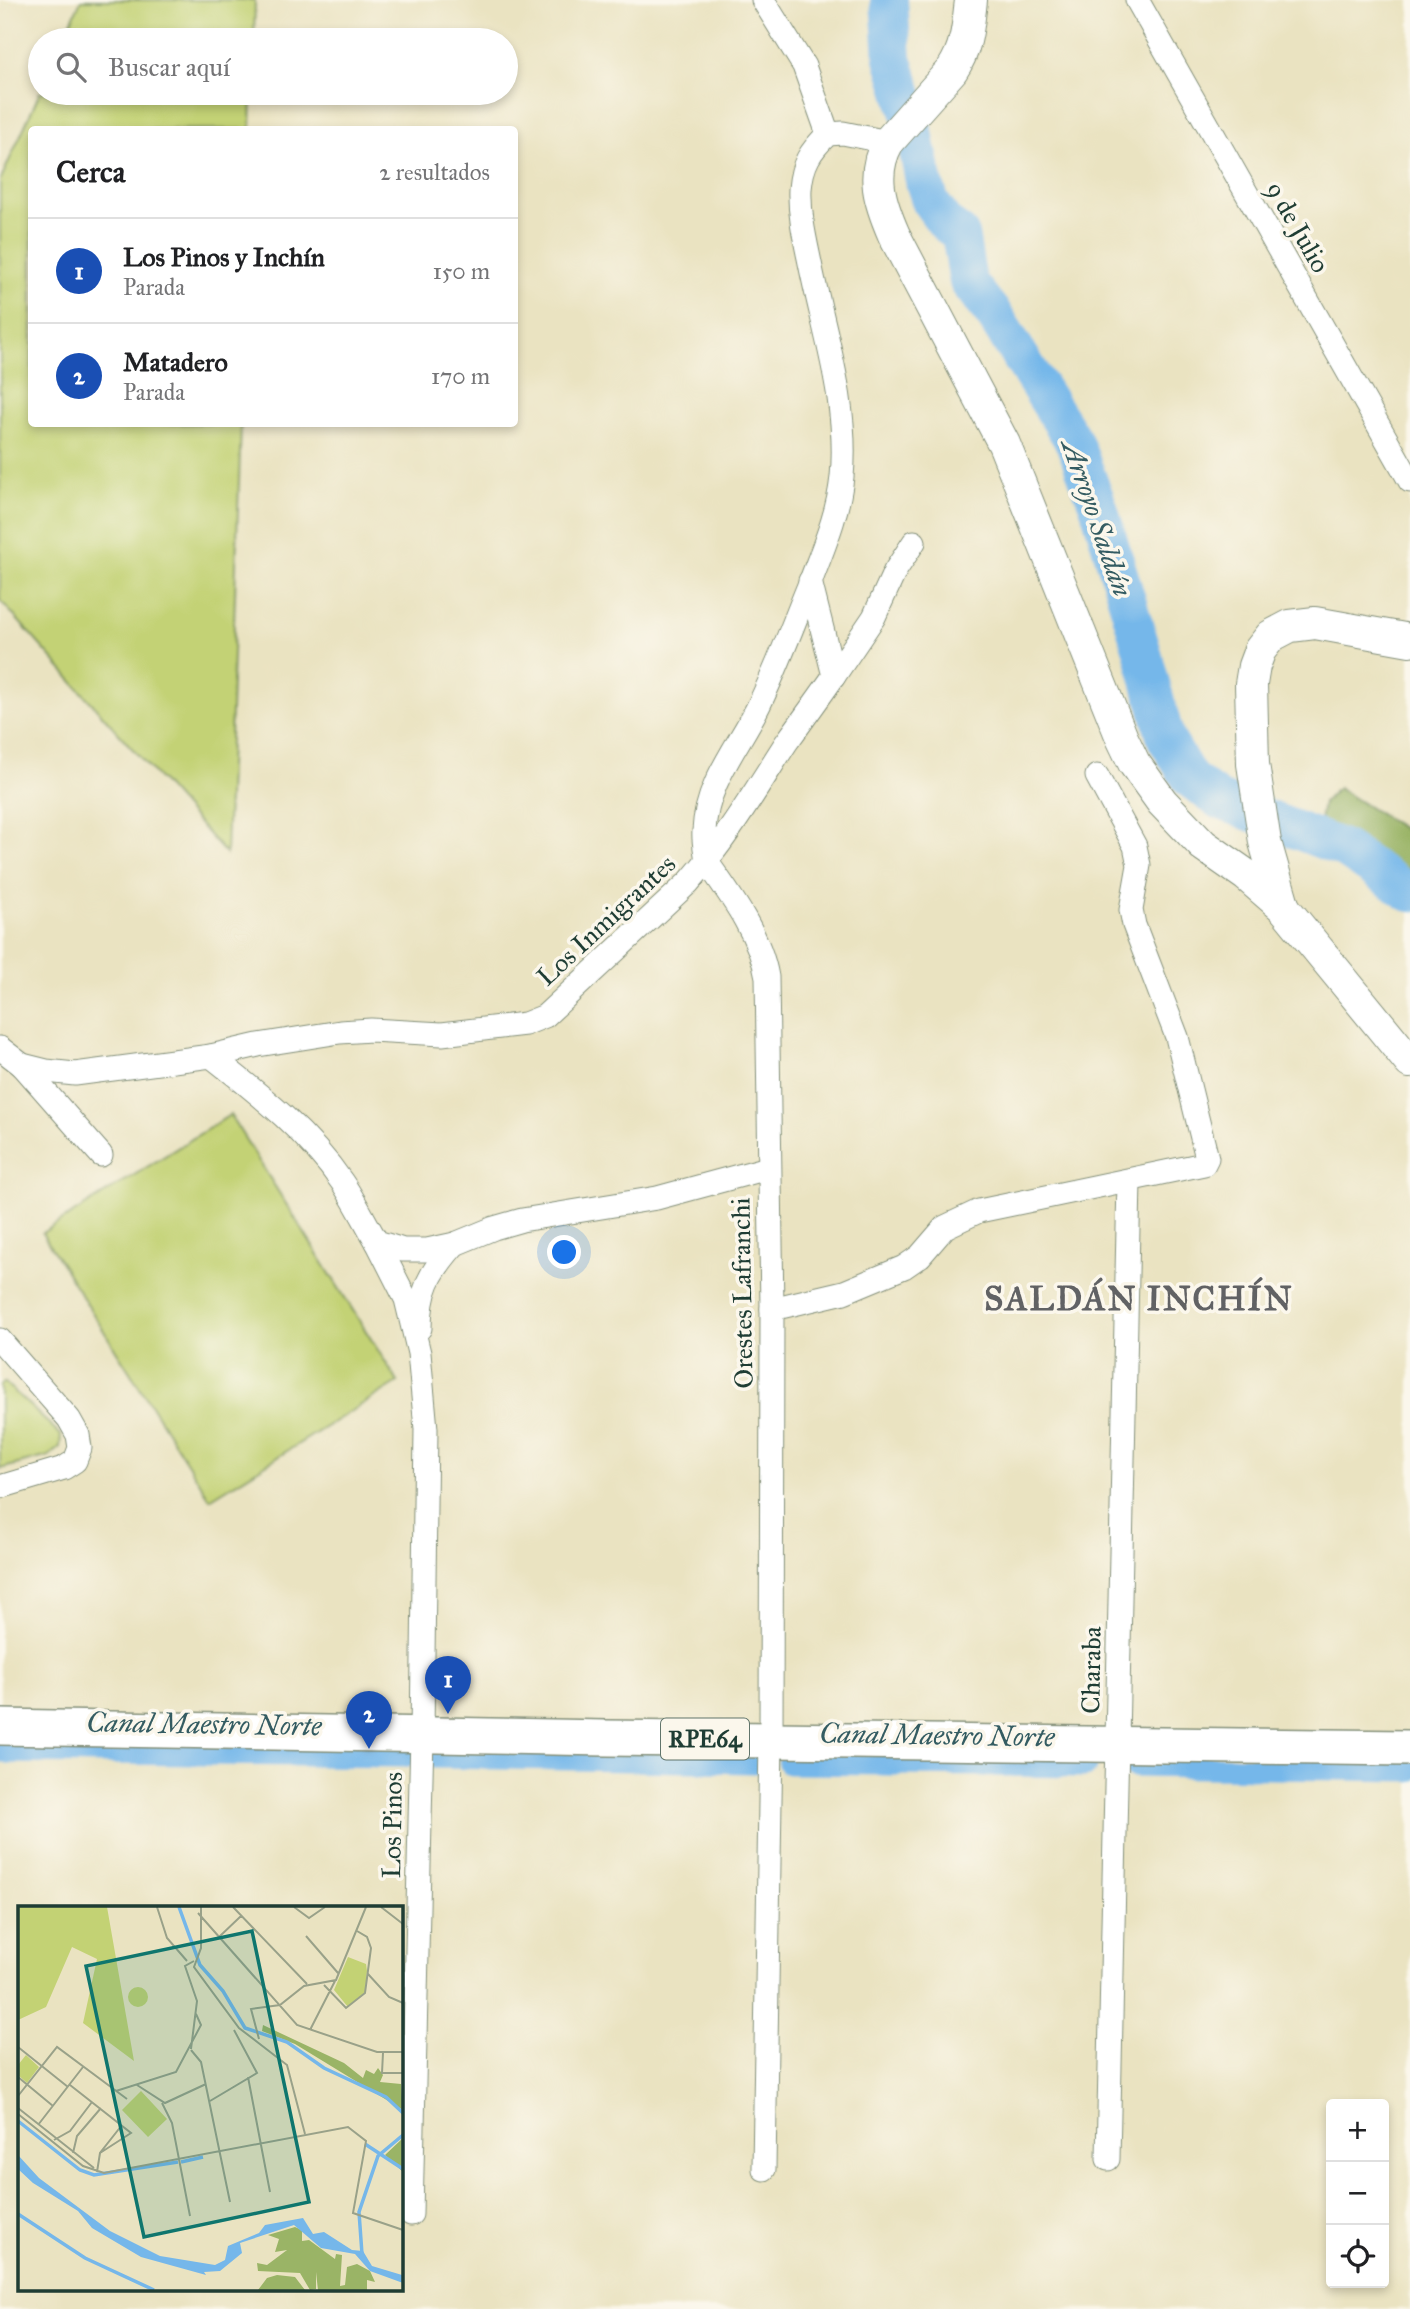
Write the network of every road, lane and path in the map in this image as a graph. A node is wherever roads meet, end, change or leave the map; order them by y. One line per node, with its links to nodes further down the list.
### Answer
1 (763, 0): 4 (street)
2 (971, 0): 5 (main road)
3 (1137, 0): 6 (street, 9 de Julio)
4 (828, 134): 5 (street); 8 (street, Los Inmigrantes)
5 (888, 142): 14 (main road)
6 (1410, 481)
7 (914, 542): 10 (street)
8 (810, 581): 10 (street); 13 (street, Los Inmigrantes)
9 (1410, 640): 12 (main road)
10 (834, 676): 13 (street)
11 (1097, 776): 22 (street)
12 (1267, 847): 14 (main road); 15 (main road)
13 (707, 862): 17 (street, Los Inmigrantes); 21 (street, Orestes Lafranchi)
14 (1228, 862): 15 (main road)
15 (1284, 908): 18 (main road)
16 (0, 1048): 19 (street)
17 (211, 1056): 19 (street, Los Inmigrantes); 23 (street, Los Pinos)
18 (1410, 1062)
19 (22, 1065): 20 (street)
20 (101, 1155)
21 (768, 1168): 24 (street); 25 (street, Orestes Lafranchi)
22 (1129, 1181): 25 (street); 33 (street, Charaba)
23 (377, 1242): 24 (street); 27 (street, Los Pinos)
24 (455, 1244): 27 (street, Los Pinos)
25 (772, 1309): 32 (street, Orestes Lafranchi)
26 (0, 1340): 28 (street)
27 (419, 1353): 31 (street, Los Pinos)
28 (7, 1364): 29 (street)
29 (0, 1487)
30 (0, 1727): 31 (main road, RPE64)
31 (422, 1734): 32 (main road, RPE64); 37 (street, Los Pinos)
32 (771, 1740): 33 (main road, RPE64); 36 (street, Orestes Lafranchi)
33 (1118, 1744): 34 (main road, RPE64); 35 (street, Charaba)
34 (1410, 1748)
35 (1108, 2159)
36 (764, 2169)
37 (411, 2214)

